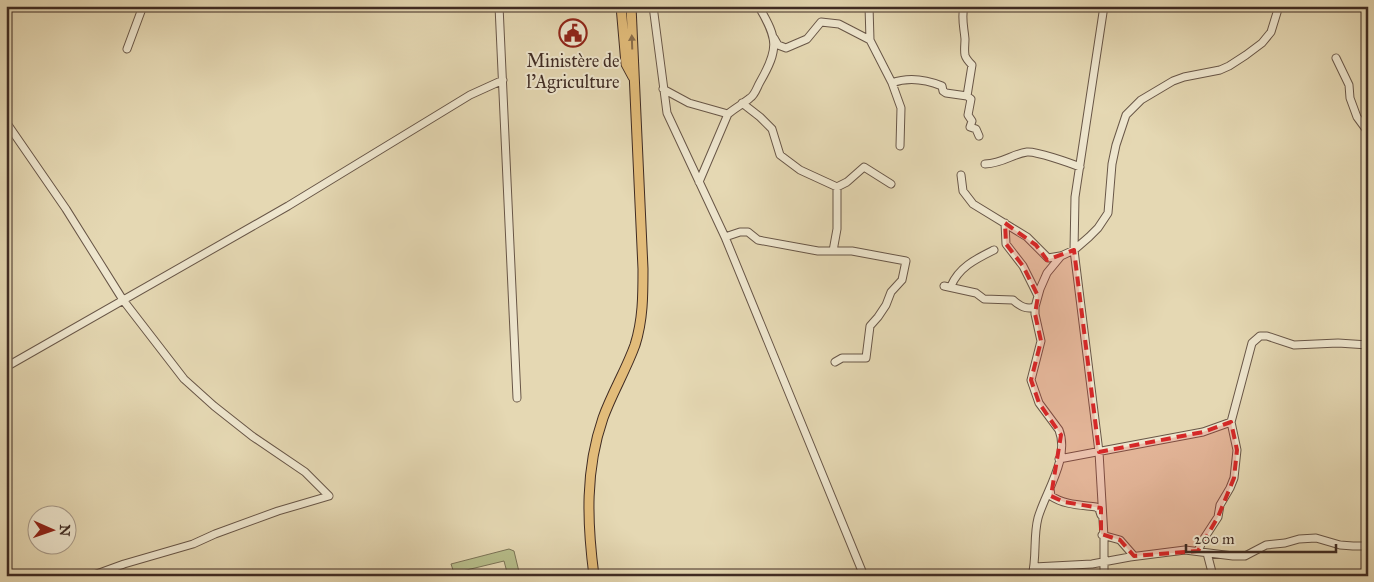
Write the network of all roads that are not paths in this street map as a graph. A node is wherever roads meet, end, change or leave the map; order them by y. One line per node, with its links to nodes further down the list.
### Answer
1 (143, 6): 13 (street)
2 (499, 6): 16 (street)
3 (621, 6): 15 (main road)
4 (631, 6): 15 (main road, one-way to 4)
5 (653, 6): 18 (street)
6 (869, 6): 12 (street)
7 (964, 6): 19 (street)
8 (1104, 6): 27 (street)
9 (1279, 6): 35 (street)
10 (759, 7): 11 (street)
11 (774, 37): 12 (street); 20 (street)
12 (870, 40): 17 (street)
13 (127, 49)
14 (1336, 58): 23 (street)
15 (634, 77): 58 (main road)
16 (503, 80): 39 (street); 44 (street)
17 (892, 83): 19 (street); 25 (street)
18 (663, 89): 21 (street); 29 (street)
19 (968, 96): 24 (street)
20 (742, 103): 21 (street); 31 (street)
21 (728, 114): 29 (street)
22 (6, 122): 39 (street)
23 (1368, 132)
24 (979, 136)
25 (900, 146)
26 (985, 164): 27 (street)
27 (1080, 167): 35 (street)
28 (961, 176): 32 (street)
29 (699, 182): 33 (street)
30 (891, 184): 31 (street)
31 (837, 187): 36 (street)
32 (1005, 223): 37 (street); 38 (street)
33 (725, 236): 36 (street); 56 (street)
34 (994, 250): 40 (street)
35 (1074, 250): 37 (street); 46 (street)
36 (833, 251): 42 (street)
37 (1061, 256): 38 (street)
38 (1038, 296): 40 (street)
39 (124, 300): 43 (street); 57 (street)
40 (1035, 307): 47 (street)
41 (1368, 345): 45 (street)
42 (835, 362)
43 (6, 367)
44 (517, 398)
45 (1231, 422): 46 (street); 51 (street)
46 (1099, 452): 47 (street); 49 (street)
47 (1059, 459): 48 (street)
48 (1050, 488): 49 (street); 55 (street)
49 (1104, 536): 53 (street); 54 (street)
50 (1368, 545): 52 (street)
51 (1198, 551): 52 (street); 53 (street)
52 (1207, 552): 62 (street)
53 (1134, 556): 54 (street)
54 (1105, 562): 55 (street); 61 (street)
55 (1034, 567): 60 (street)
56 (863, 574): 59 (street)
57 (91, 576)
58 (594, 576)
59 (870, 576)
60 (1032, 576)
61 (1104, 576)
62 (1213, 576)

